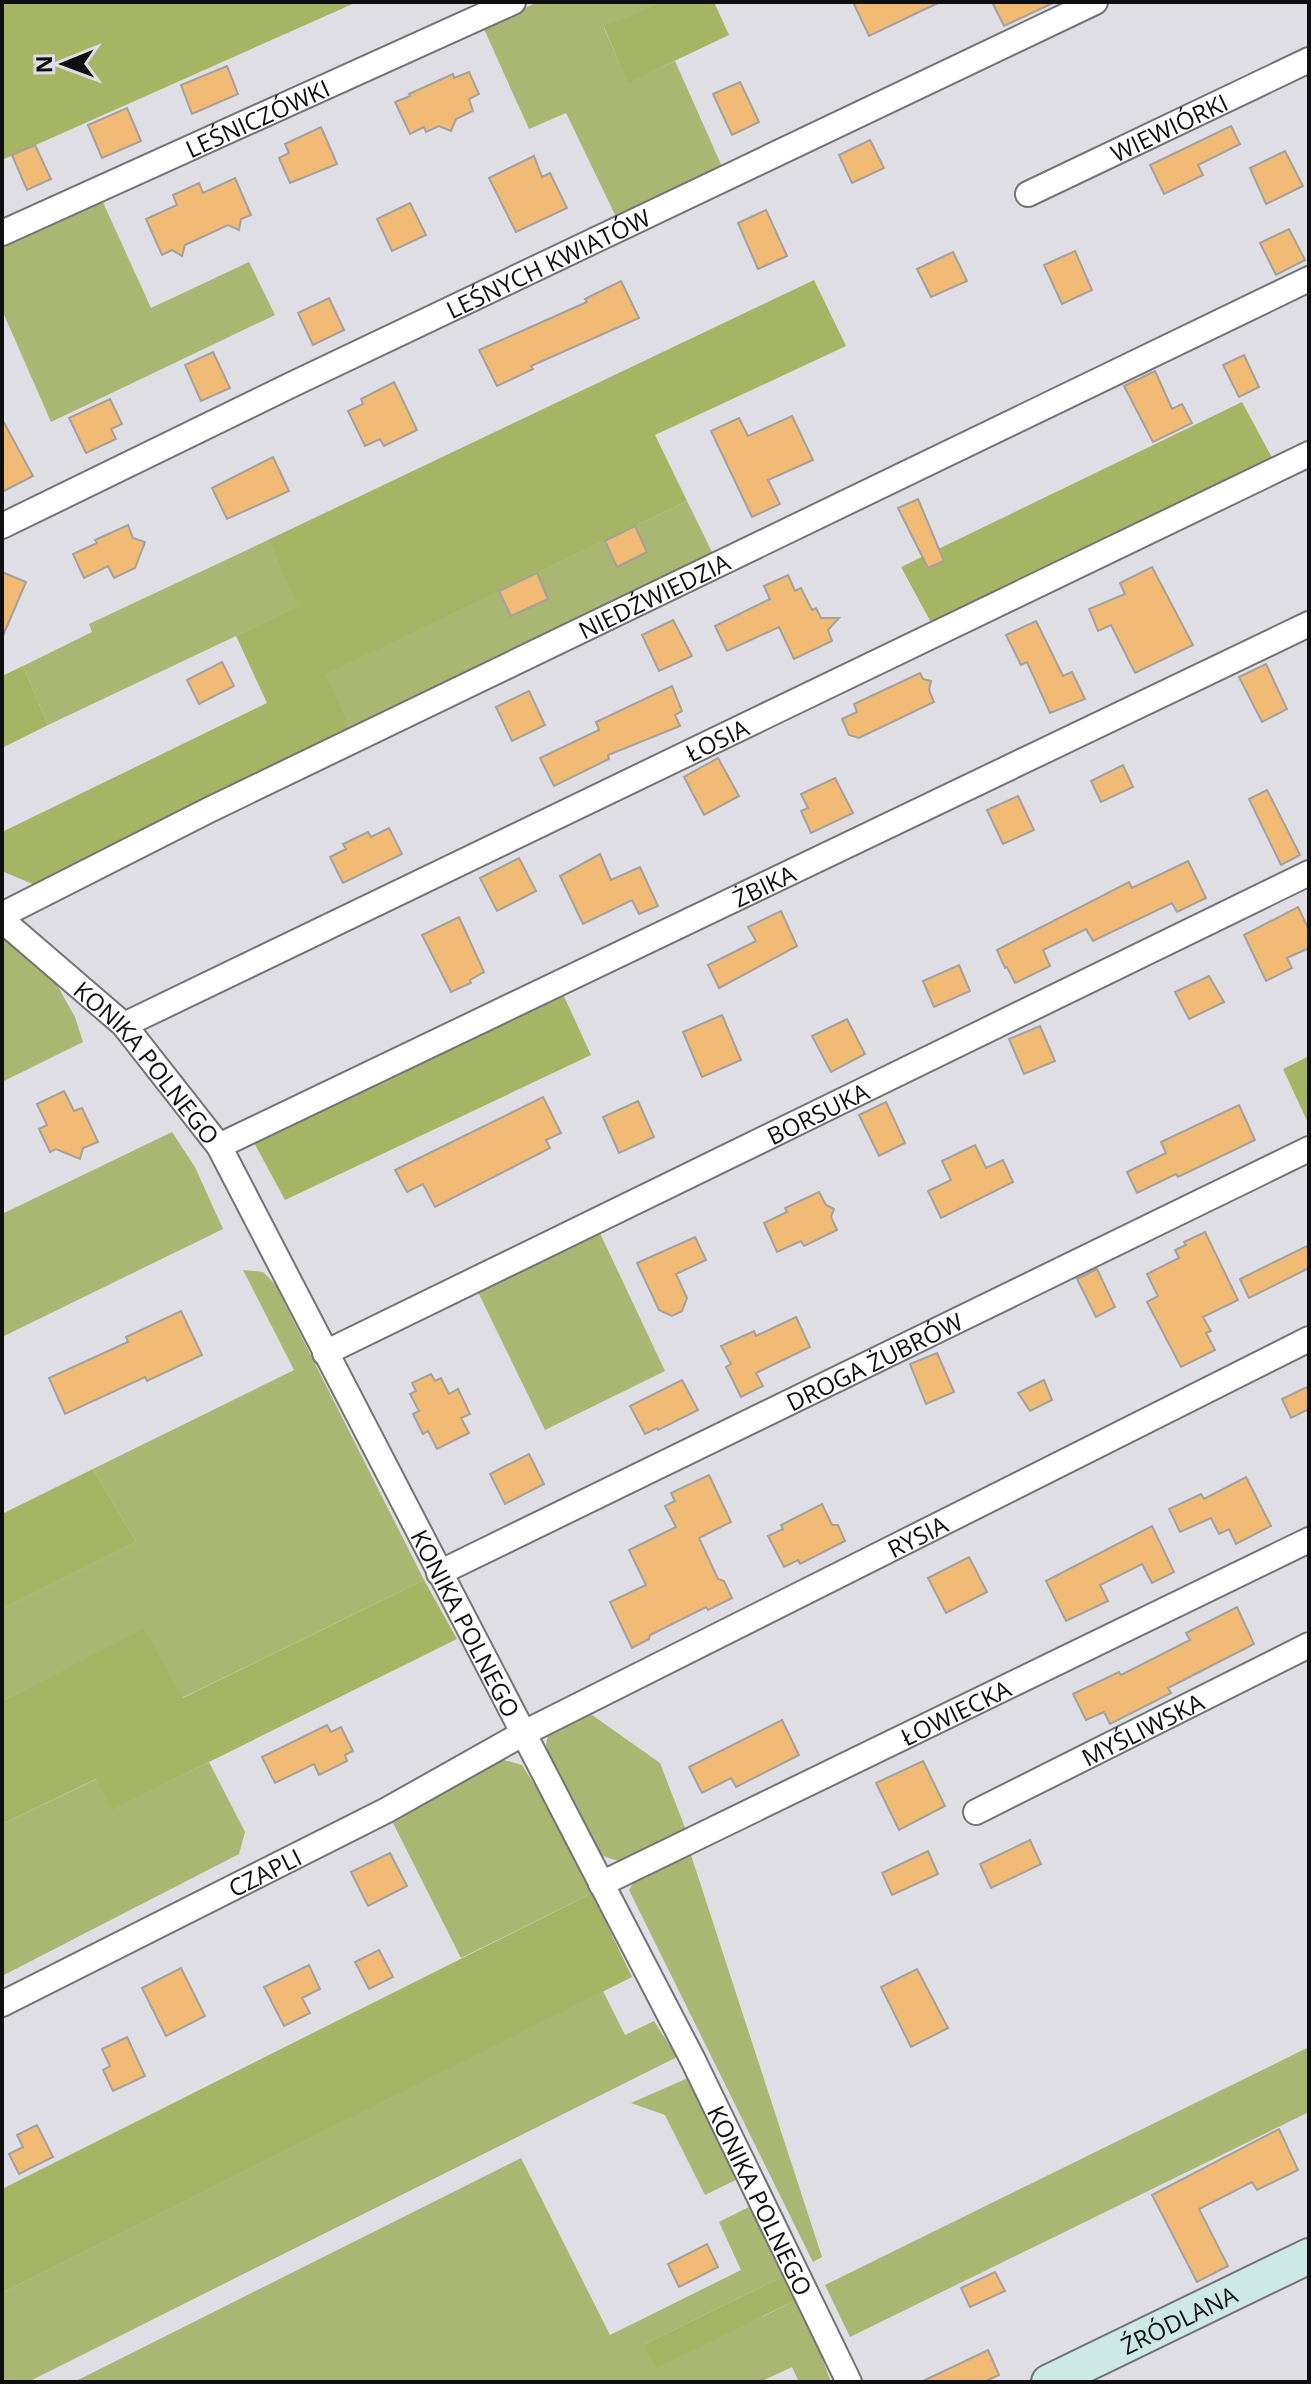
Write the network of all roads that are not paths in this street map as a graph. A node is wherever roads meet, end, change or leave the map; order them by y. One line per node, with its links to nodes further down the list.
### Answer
1 (513, 2): 5 (street, LEŚNICZÓWKI)
2 (1095, 2): 8 (street, LEŚNYCH KWIATÓW)
3 (1309, 60): 4 (street, WIEWIÓRKI)
4 (1028, 194)
5 (2, 233)
6 (1309, 279): 11 (street, NIEDŹWIEDZIA)
7 (1309, 454): 12 (street, ŁOSIA)
8 (2, 526)
9 (1309, 624): 13 (street, ŻBIKA)
10 (1309, 873): 16 (street, BORSUKA)
11 (2, 917): 12 (street, KONIKA POLNEGO)
12 (124, 1025): 13 (street, KONIKA POLNEGO)
13 (219, 1146): 16 (street, KONIKA POLNEGO)
14 (1309, 1149): 18 (street, DROGA ŻUBRÓW)
15 (1309, 1339): 20 (street, RYSIA)
16 (325, 1353): 18 (street, KONIKA POLNEGO)
17 (1309, 1540): 22 (street, ŁOWIECKA)
18 (439, 1573): 20 (street, KONIKA POLNEGO)
19 (1309, 1645): 21 (street, MYŚLIWSKA)
20 (524, 1733): 22 (street, KONIKA POLNEGO); 23 (street, CZAPLI)
21 (976, 1812)
22 (601, 1884): 25 (street, KONIKA POLNEGO)
23 (2, 2004)
24 (1309, 2256): 26 (main road, ŹRÓDLANA)
25 (849, 2382)
26 (1050, 2382)

